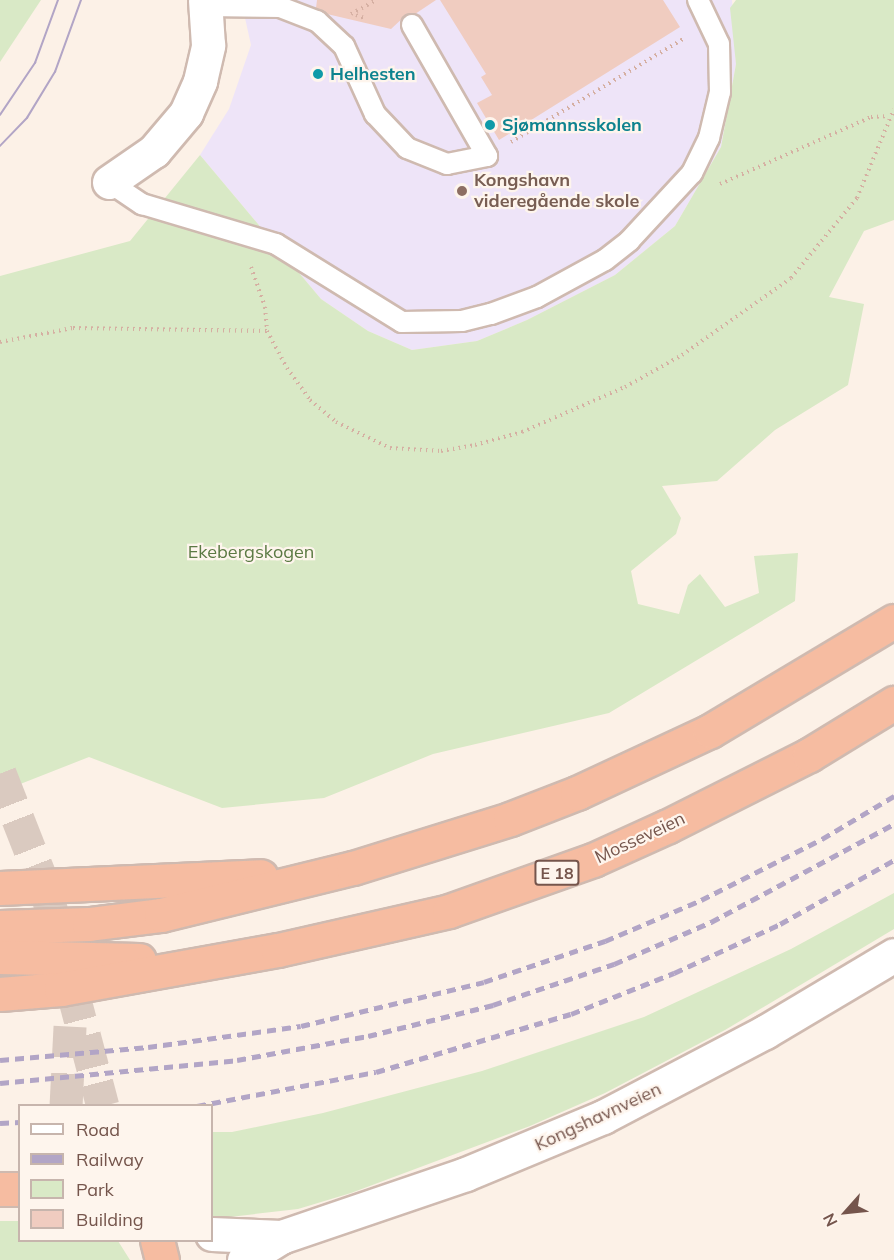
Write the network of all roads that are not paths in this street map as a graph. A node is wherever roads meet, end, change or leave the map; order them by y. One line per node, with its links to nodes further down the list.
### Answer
1 (698, 0): 4 (lane)
2 (206, 3): 3 (lane); 4 (street)
3 (412, 26)
4 (109, 182)
5 (894, 621): 7 (highway)
6 (894, 703): 12 (highway, Mosseveien / E 18)
7 (353, 868): 8 (highway); 9 (highway)
8 (0, 888)
9 (0, 927)
10 (894, 955): 17 (street, Kongshavnveien)
11 (0, 957): 12 (highway, E 18)
12 (191, 963): 13 (highway, E 18)
13 (0, 994)
14 (0, 1189): 15 (highway)
15 (18, 1189)
16 (213, 1234): 17 (street, Kongshavnveien)
17 (281, 1237): 20 (street, Kongshavnveien)
18 (158, 1242): 19 (highway)
19 (162, 1260)
20 (244, 1260)

